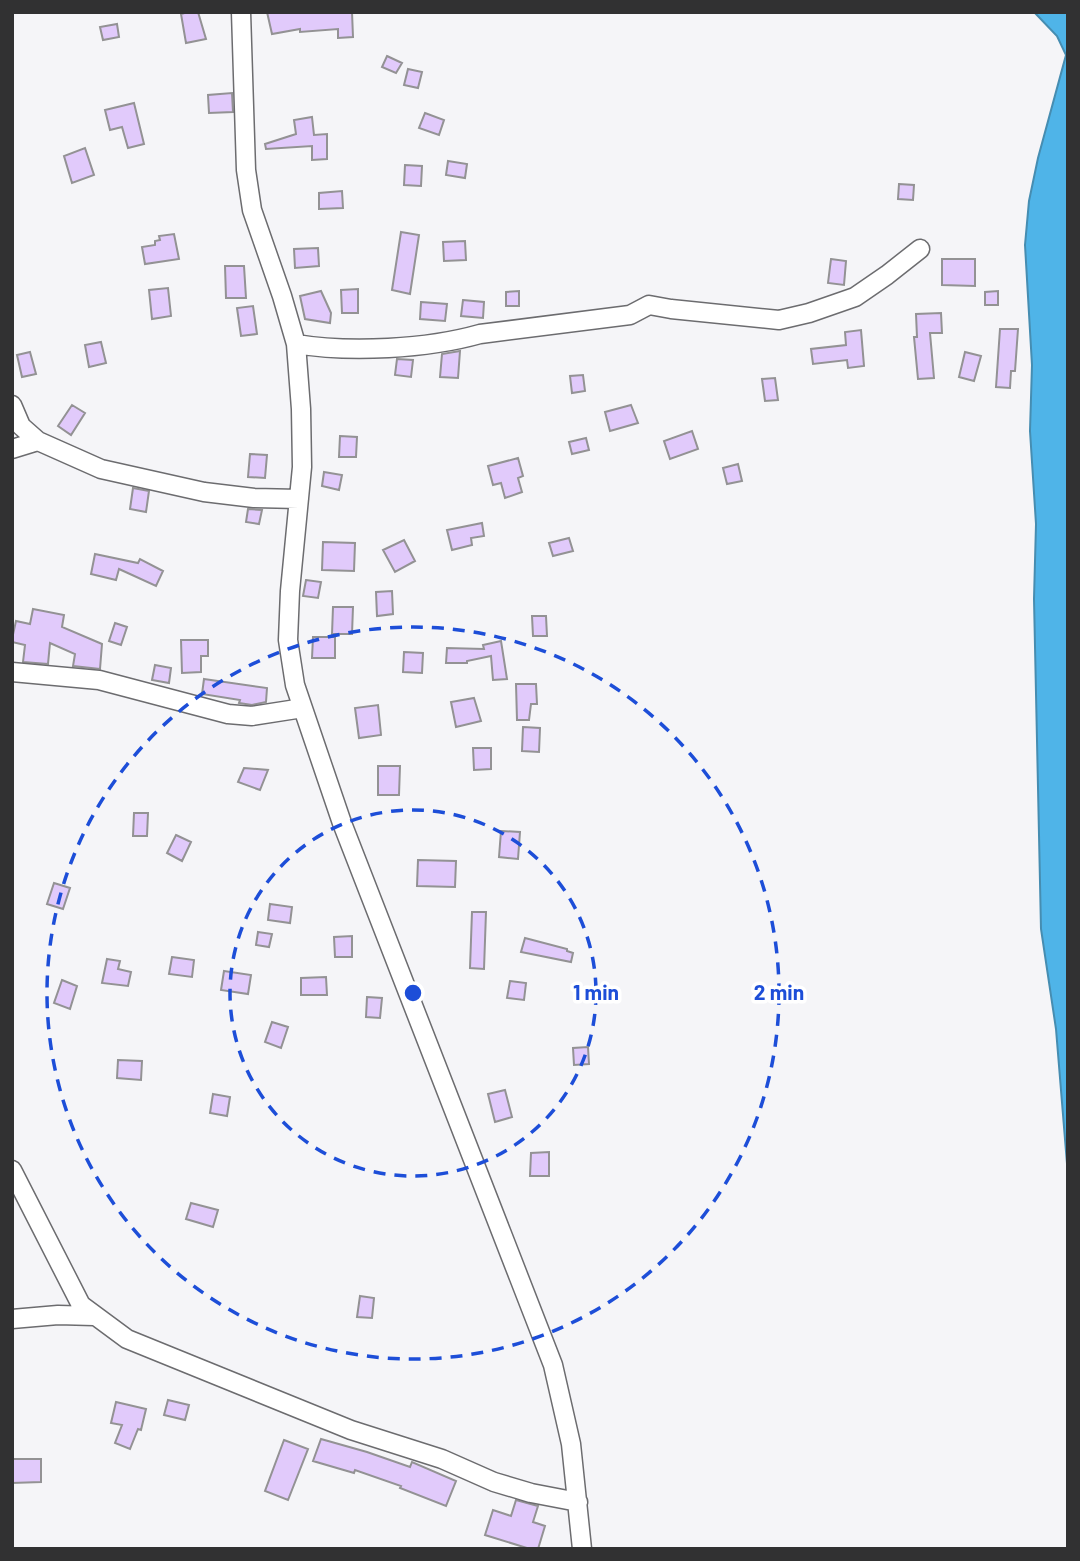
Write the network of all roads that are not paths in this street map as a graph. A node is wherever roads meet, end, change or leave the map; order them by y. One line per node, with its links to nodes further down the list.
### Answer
1 (241, 12): 3 (street)
2 (920, 249): 3 (street)
3 (296, 344): 7 (street)
4 (12, 405): 5 (street)
5 (38, 441): 6 (street); 7 (street)
6 (12, 449)
7 (299, 499): 9 (street)
8 (12, 672): 9 (street)
9 (303, 708): 13 (street)
10 (12, 1170): 11 (street)
11 (94, 1316): 12 (street); 13 (street)
12 (12, 1319)
13 (578, 1502): 14 (street)
14 (582, 1549)

